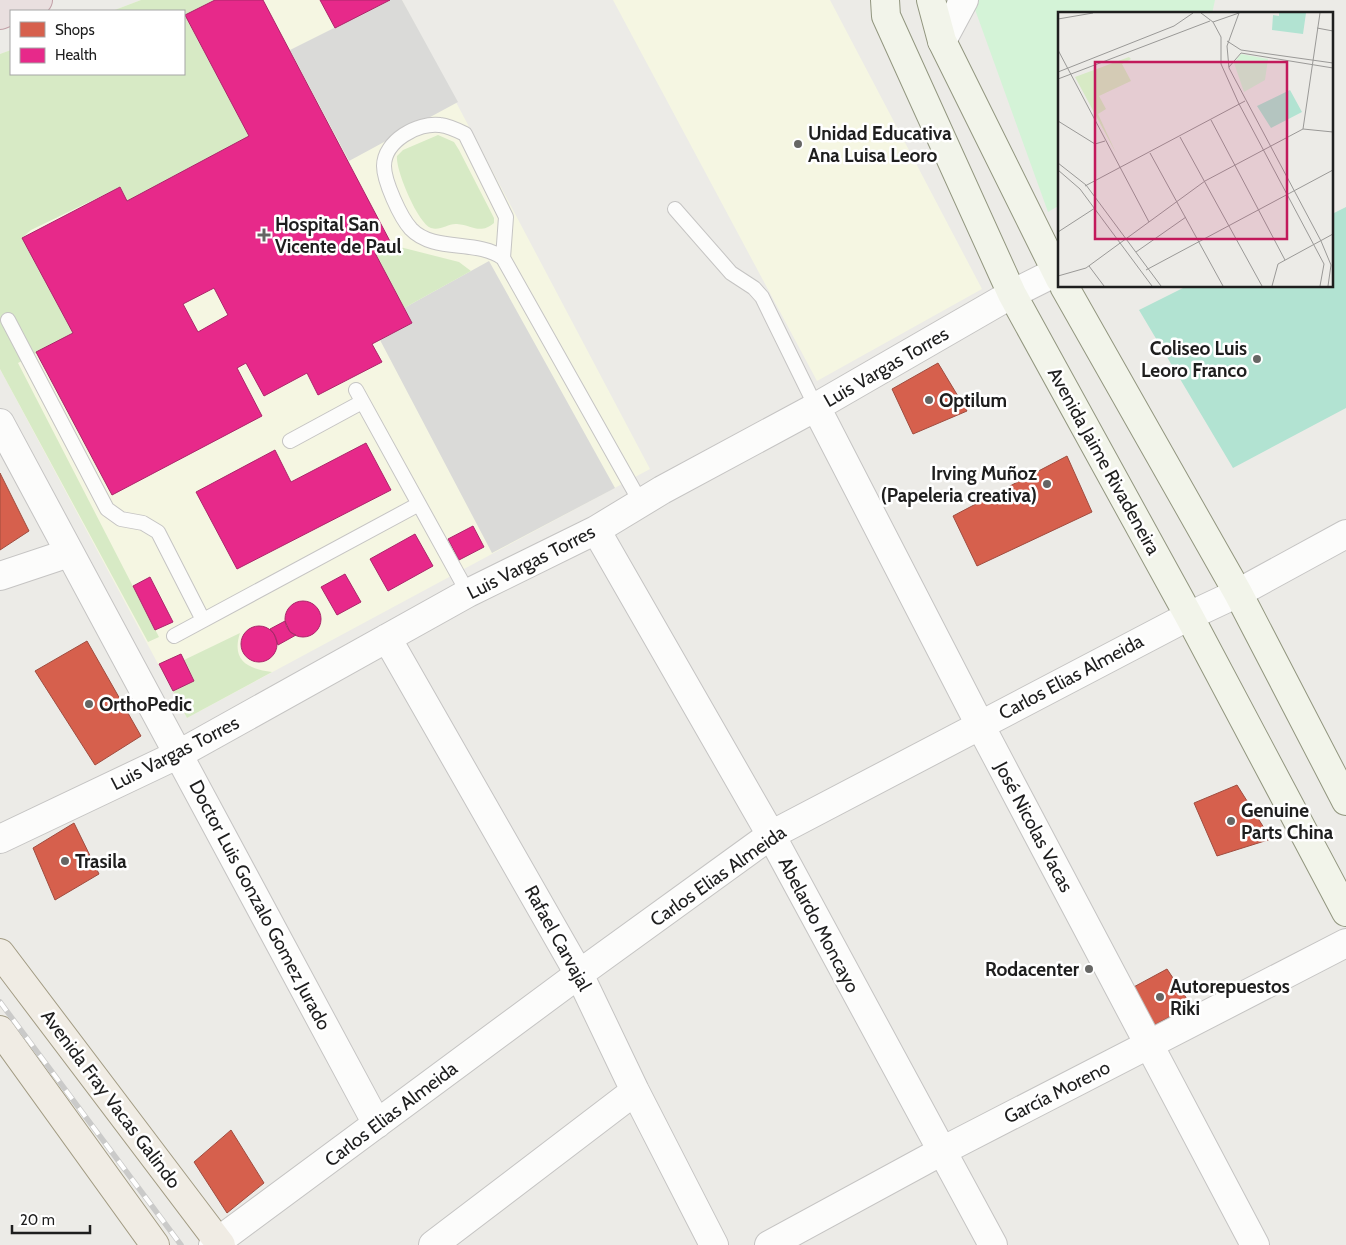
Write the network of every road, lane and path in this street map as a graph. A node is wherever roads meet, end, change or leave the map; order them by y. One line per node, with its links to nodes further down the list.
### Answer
1 (38, 0): 5 (highway)
2 (885, 0): 12 (main road, Avenida Jaime Rivadeneira)
3 (931, 0): 6 (main road)
4 (964, 0): 6 (street)
5 (13, 10)
6 (942, 41): 9 (main road)
7 (675, 209): 14 (lane)
8 (504, 258): 8 (lane); 17 (lane)
9 (1058, 275)
10 (1058, 280): 12 (street, Luis Vargas Torres)
11 (1065, 288): 24 (main road)
12 (1012, 294): 14 (street, Luis Vargas Torres); 25 (main road, Avenida Jaime Rivadeneira)
13 (8, 320): 26 (lane)
14 (816, 407): 17 (street, Luis Vargas Torres); 29 (street, José Nicolas Vacas)
15 (0, 423): 21 (street, Doctor Luis Gonzalo Gomez Jurado)
16 (290, 441): 18 (lane)
17 (641, 503): 19 (street, Luis Vargas Torres)
18 (419, 504): 23 (lane); 26 (lane)
19 (596, 530): 23 (street, Luis Vargas Torres); 32 (street, Abelardo Moncayo)
20 (1346, 534): 24 (street, Carlos Elias Almeida)
21 (69, 553): 22 (street); 30 (street, Doctor Luis Gonzalo Gomez Jurado)
22 (0, 576)
23 (468, 594): 28 (street, Luis Vargas Torres)
24 (1238, 594): 25 (street, Carlos Elias Almeida); 31 (main road)
25 (1189, 616): 29 (street, Carlos Elias Almeida); 34 (main road, Avenida Jaime Rivadeneira)
26 (203, 620): 27 (lane)
27 (174, 636)
28 (387, 638): 30 (street, Luis Vargas Torres); 37 (street, Rafael Carvajal)
29 (980, 724): 32 (street, Carlos Elias Almeida); 39 (street, José Nicolas Vacas)
30 (179, 754): 33 (street, Luis Vargas Torres); 41 (street, Doctor Luis Gonzalo Gomez Jurado)
31 (1346, 801)
32 (771, 835): 37 (street, Carlos Elias Almeida); 42 (street, Abelardo Moncayo)
33 (0, 839)
34 (1346, 912)
35 (1346, 943): 39 (street, García Moreno)
36 (0, 953): 43 (main road, Avenida Fray Vacas Galindo)
37 (579, 974): 40 (street, Rafael Carvajal); 41 (street, Carlos Elias Almeida)
38 (0, 1030): 44 (main road)
39 (1150, 1045): 42 (street, García Moreno); 49 (street, José Nicolas Vacas)
40 (635, 1091): 45 (street); 46 (street, Rafael Carvajal)
41 (377, 1124): 43 (street, Carlos Elias Almeida)
42 (942, 1151): 47 (street, García Moreno); 48 (street, Abelardo Moncayo)
43 (217, 1244)
44 (155, 1245)
45 (433, 1245)
46 (714, 1245)
47 (769, 1245)
48 (993, 1245)
49 (1255, 1245)

